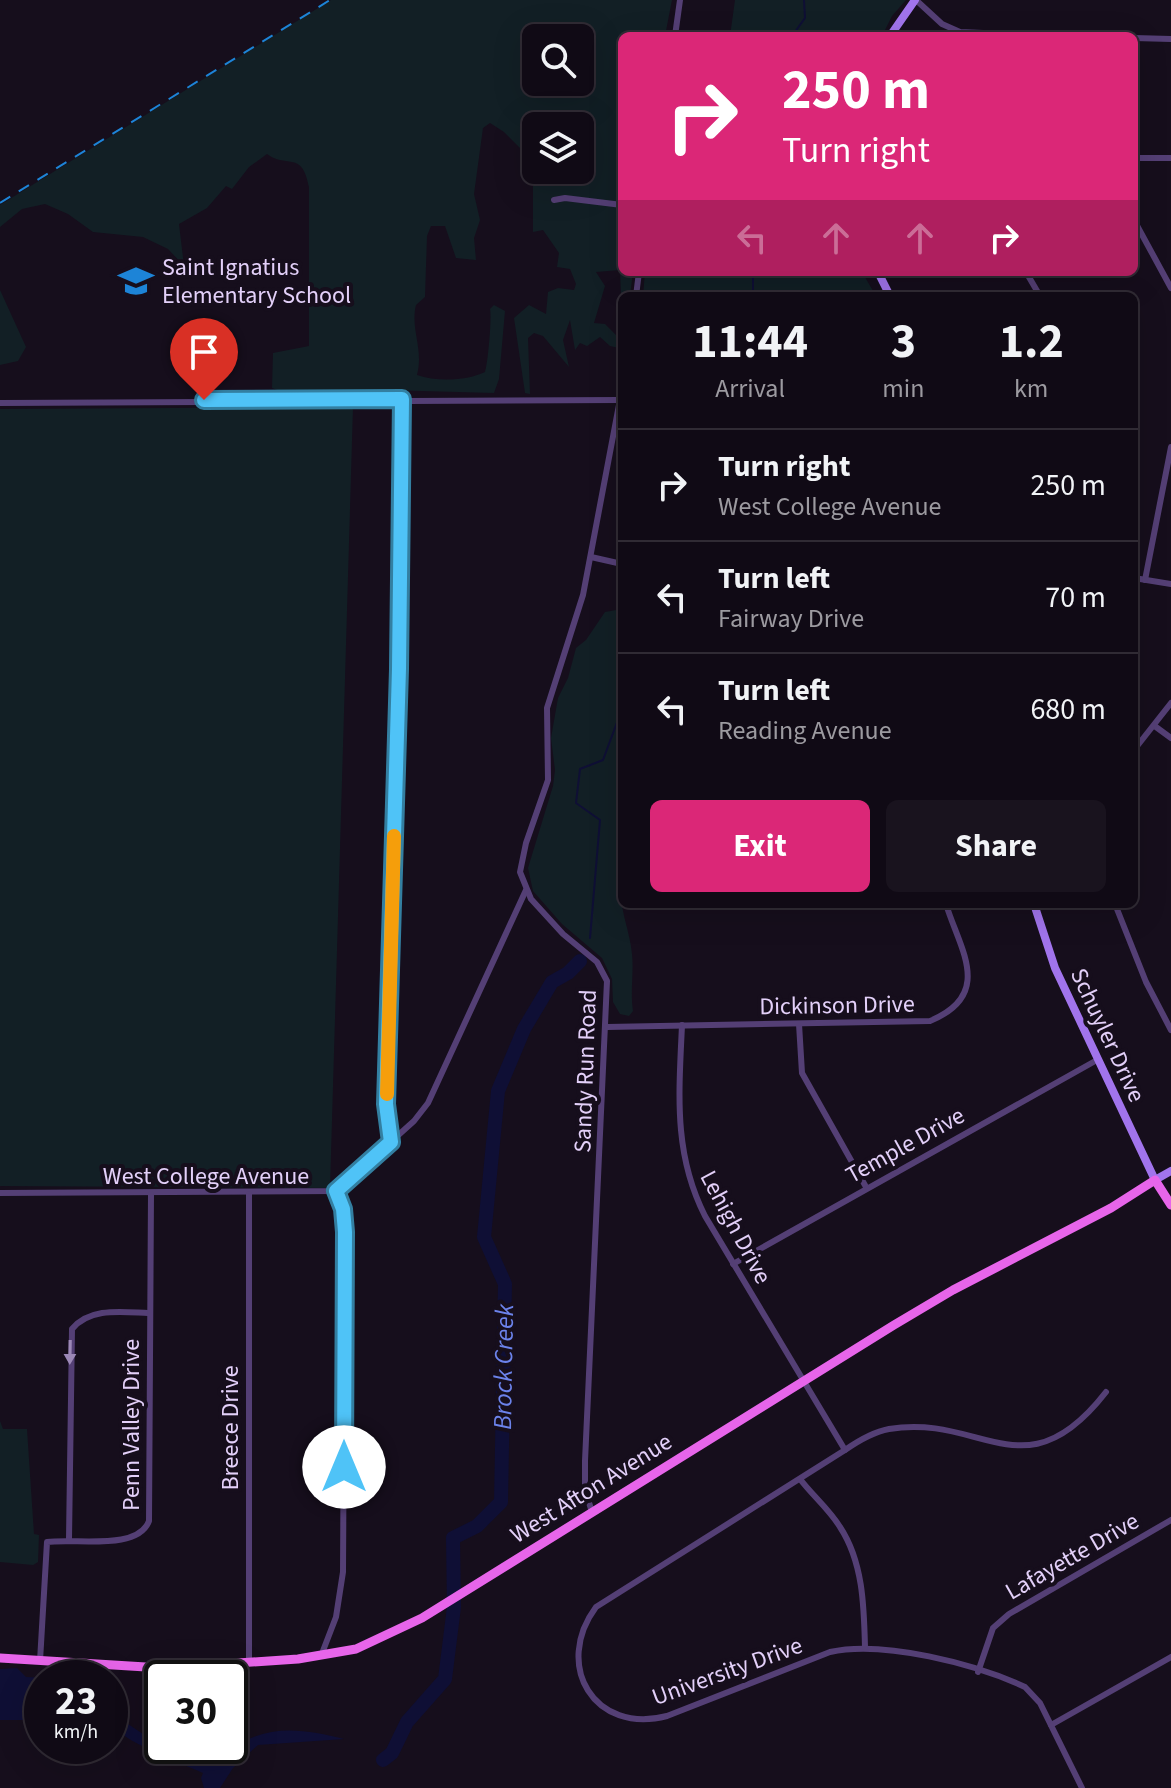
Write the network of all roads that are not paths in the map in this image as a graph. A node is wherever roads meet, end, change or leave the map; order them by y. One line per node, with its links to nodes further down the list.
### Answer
1 (680, 0): 3 (street)
2 (915, 0): 4 (street); 5 (street)
3 (676, 32)
4 (893, 32)
5 (960, 32)
6 (1138, 38): 7 (street)
7 (1171, 39)
8 (1138, 158): 9 (street)
9 (1171, 158)
10 (554, 200): 11 (street)
11 (618, 205)
12 (1138, 227): 13 (street)
13 (1171, 288)
14 (402, 399): 15 (street); 16 (street); 37 (street)
15 (618, 400)
16 (0, 403)
17 (618, 411): 19 (street)
18 (1171, 447): 22 (street)
19 (591, 557): 20 (street); 28 (street)
20 (618, 563)
21 (1138, 579): 22 (street)
22 (1145, 580): 23 (street)
23 (1171, 584)
24 (1171, 703): 25 (street)
25 (1156, 727): 26 (street); 27 (street)
26 (1171, 738)
27 (1138, 746)
28 (526, 890): 34 (street, Sandy Run Road); 37 (street, West College Avenue)
29 (948, 908): 32 (street, Dickinson Drive)
30 (1035, 908): 36 (street, Schuyler Drive)
31 (1117, 908): 35 (street)
32 (799, 1024): 33 (street, Dickinson Drive); 40 (street)
33 (682, 1025): 34 (street, Dickinson Drive); 46 (street, Lehigh Drive)
34 (607, 1027): 52 (street, Sandy Run Road)
35 (1171, 1030)
36 (1097, 1060): 39 (street, Schuyler Drive); 40 (street, Temple Drive)
37 (391, 1142): 41 (street, West College Avenue)
38 (1171, 1171): 39 (street)
39 (1155, 1180): 45 (main road); 48 (main road, West Afton Avenue)
40 (866, 1187): 46 (street, Temple Drive)
41 (336, 1191): 44 (street, West College Avenue); 56 (street)
42 (0, 1193): 43 (street, West College Avenue)
43 (151, 1194): 44 (street, West College Avenue); 47 (street, Penn Valley Drive)
44 (249, 1194): 61 (street, Breece Drive)
45 (1171, 1205)
46 (733, 1264): 48 (street, Lehigh Drive)
47 (148, 1313): 54 (street, one-way to 54); 54 (street, Penn Valley Drive)
48 (801, 1382): 50 (street, Lehigh Drive); 52 (main road, West Afton Avenue)
49 (1106, 1392): 50 (street, University Drive)
50 (845, 1450): 51 (street, University Drive)
51 (800, 1479): 55 (street); 55 (street, University Drive)
52 (592, 1512): 56 (main road, West Afton Avenue)
53 (1171, 1520): 63 (street, Lafayette Drive)
54 (69, 1539): 60 (street)
55 (865, 1647): 63 (street, University Drive)
56 (321, 1656): 61 (main road, West Afton Avenue)
57 (1171, 1657): 64 (street)
58 (0, 1658): 59 (main road, West Afton Avenue)
59 (27, 1660)
60 (40, 1660)
61 (249, 1662): 62 (main road, West Afton Avenue)
62 (128, 1666)
63 (978, 1672): 64 (street, University Drive)
64 (1051, 1725): 65 (street, University Drive)
65 (1082, 1788)

